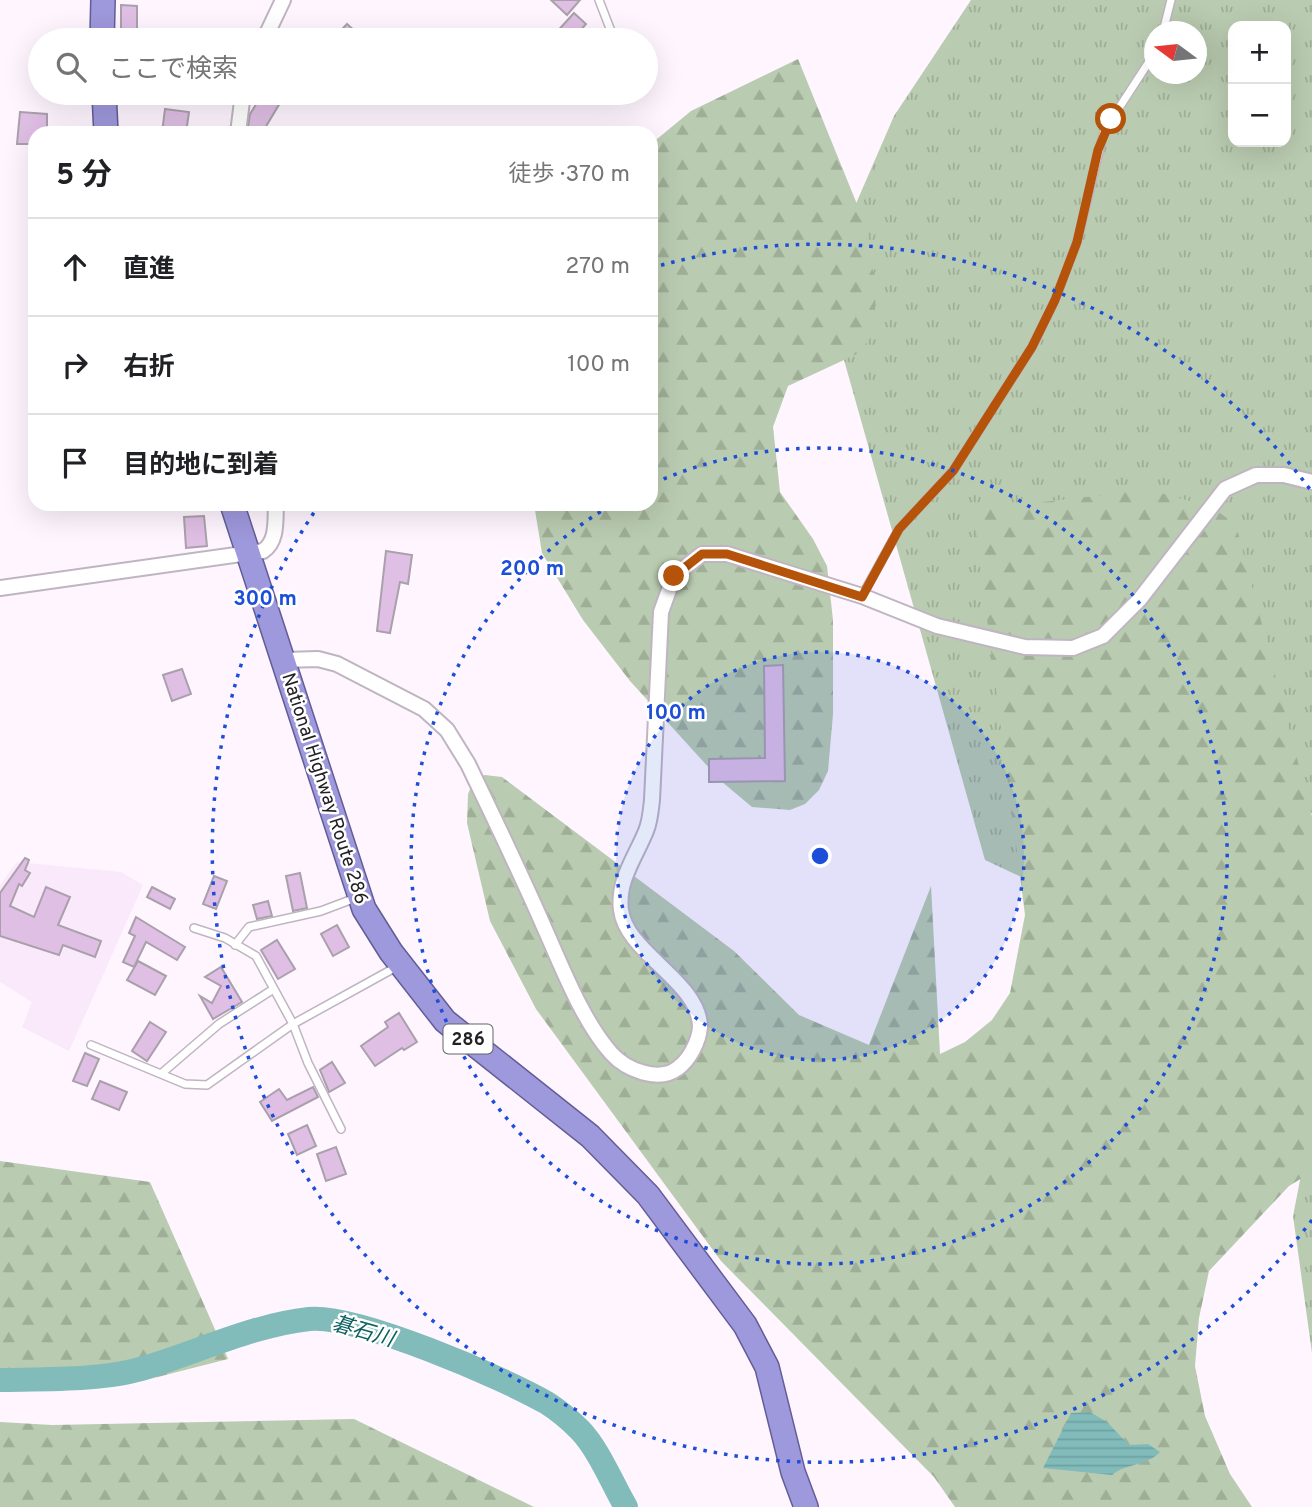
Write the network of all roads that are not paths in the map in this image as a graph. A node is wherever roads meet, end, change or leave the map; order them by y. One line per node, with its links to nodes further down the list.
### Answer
1 (103, 0): 6 (highway)
2 (283, 0): 7 (street)
3 (599, 0): 8 (lane)
4 (1171, 0): 5 (lane)
5 (1166, 21)
6 (102, 28)
7 (270, 28)
8 (610, 28)
9 (1144, 69): 19 (lane)
10 (105, 105): 12 (highway)
11 (241, 105): 13 (street)
12 (106, 126)
13 (238, 126)
14 (1312, 482): 19 (street)
15 (235, 511): 17 (highway, National Highway Route 286 / 286)
16 (276, 511): 17 (street)
17 (250, 553): 18 (street); 20 (highway, National Highway Route 286 / 286)
18 (0, 588)
19 (862, 597): 20 (street)
20 (284, 660): 21 (highway, National Highway Route 286 / 286)
21 (360, 897): 23 (lane); 24 (highway, National Highway Route 286 / 286)
22 (194, 928): 23 (lane)
23 (235, 944): 25 (lane)
24 (401, 965): 26 (lane); 30 (highway, National Highway Route 286 / 286)
25 (272, 990): 26 (lane); 28 (lane)
26 (293, 1024): 28 (lane); 29 (lane)
27 (91, 1045): 28 (lane)
28 (162, 1073)
29 (341, 1129)
30 (806, 1507)

